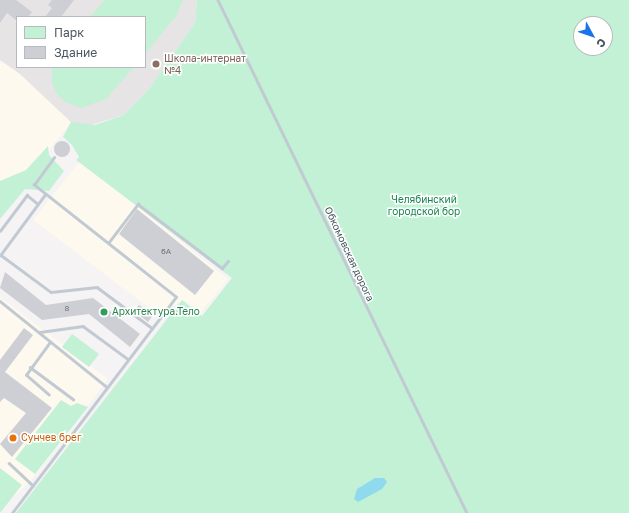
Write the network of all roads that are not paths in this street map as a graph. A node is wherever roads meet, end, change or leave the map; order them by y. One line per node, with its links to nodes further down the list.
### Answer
1 (218, 0): 21 (lane, Обкомовская дорога)
2 (54, 157): 3 (lane)
3 (46, 194): 4 (lane); 6 (lane)
4 (38, 204): 5 (lane); 7 (lane)
5 (0, 231)
6 (109, 242): 8 (lane); 10 (lane)
7 (0, 255): 10 (lane)
8 (228, 261)
9 (0, 301): 11 (lane)
10 (152, 328): 13 (lane)
11 (40, 332): 12 (lane); 13 (lane)
12 (50, 342): 14 (lane); 15 (lane)
13 (128, 359): 15 (lane)
14 (30, 367): 16 (lane); 17 (lane)
15 (108, 387): 19 (lane)
16 (49, 395)
17 (72, 399)
18 (9, 463): 19 (lane)
19 (33, 485): 20 (lane)
20 (12, 513)
21 (467, 513)

